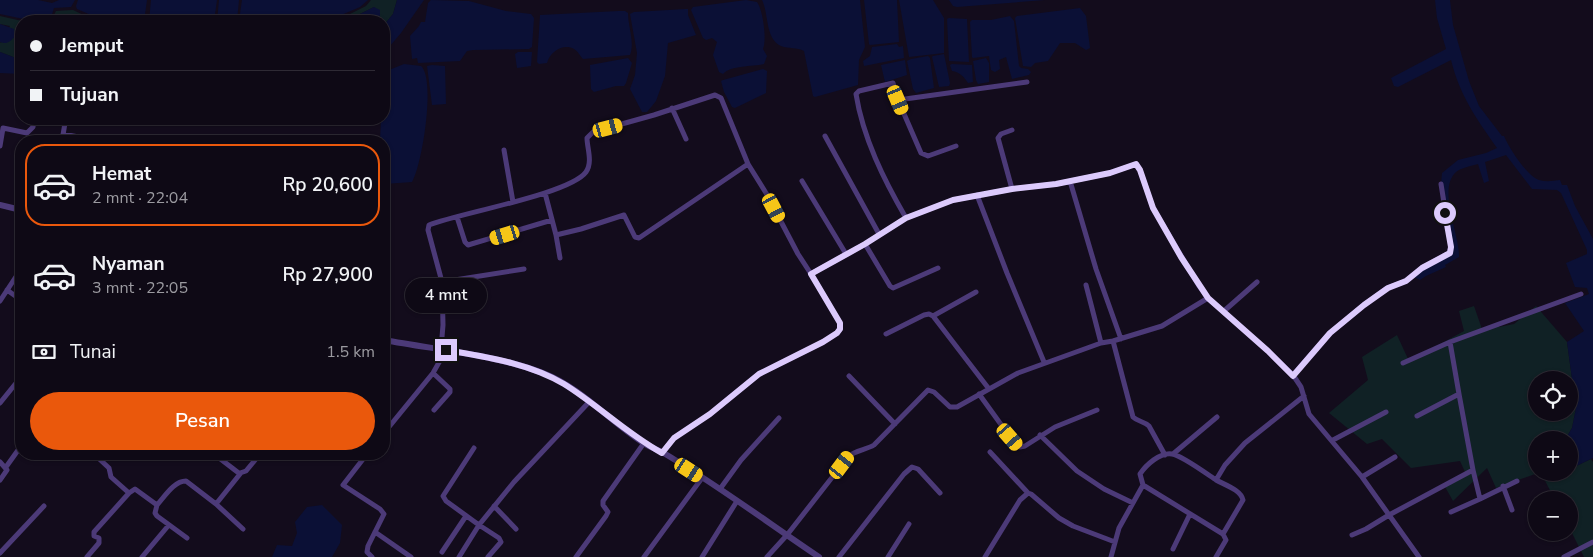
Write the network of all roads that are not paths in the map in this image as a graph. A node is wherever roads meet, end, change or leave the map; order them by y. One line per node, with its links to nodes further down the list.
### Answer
1 (1027, 82): 2 (street)
2 (898, 100): 13 (street); 26 (street)
3 (672, 108): 11 (street); 15 (street); 20 (street)
4 (33, 125): 6 (street)
5 (65, 125): 8 (street)
6 (2, 128): 12 (street)
7 (1012, 130): 19 (street)
8 (63, 134): 9 (street)
9 (68, 135)
10 (824, 136): 28 (street)
11 (686, 139)
12 (0, 146)
13 (956, 146)
14 (504, 150): 22 (street)
15 (748, 164): 29 (street); 35 (street)
16 (802, 182): 31 (street)
17 (1070, 182): 19 (street); 44 (street); 49 (street)
18 (1441, 184): 59 (street)
19 (1012, 189): 21 (street)
20 (545, 193): 22 (street); 27 (street)
21 (977, 195): 26 (street); 55 (street)
22 (513, 202): 25 (street)
23 (0, 205): 24 (street)
24 (15, 209)
25 (457, 216): 27 (street); 37 (street)
26 (906, 218): 28 (street)
27 (552, 220): 29 (street)
28 (879, 234): 30 (street)
29 (556, 235): 32 (street)
30 (865, 244): 31 (street); 33 (street)
31 (846, 254): 35 (street)
32 (560, 258)
33 (938, 268)
34 (524, 269): 37 (street)
35 (811, 274): 80 (street)
36 (15, 278): 40 (street)
37 (442, 282): 54 (street)
38 (1257, 282): 46 (street)
39 (1086, 285): 53 (street)
40 (7, 290): 43 (street); 45 (street)
41 (976, 292): 47 (street)
42 (1581, 294): 52 (street)
43 (15, 296)
44 (1208, 298): 46 (street); 49 (street)
45 (0, 301)
46 (1224, 311): 59 (street)
47 (933, 316): 48 (street); 61 (street)
48 (886, 334)
49 (1121, 339): 51 (street)
50 (390, 341): 54 (street)
51 (1113, 341): 53 (street); 83 (street)
52 (1450, 342): 56 (street); 63 (street)
53 (1101, 343): 55 (street)
54 (443, 350): 57 (street); 65 (street)
55 (1044, 362): 61 (street)
56 (1403, 364)
57 (433, 373): 67 (street); 73 (street)
58 (849, 376): 74 (street)
59 (1293, 376): 64 (street)
60 (15, 384): 66 (street)
61 (989, 389): 62 (street)
62 (979, 394): 74 (street); 75 (street)
63 (1459, 394): 70 (street); 91 (street)
64 (1304, 396): 76 (street); 96 (street)
65 (590, 401): 77 (street); 110 (street)
66 (0, 403)
67 (434, 410)
68 (1097, 410): 75 (street)
69 (1386, 412): 76 (street)
70 (1417, 416)
71 (1217, 417): 82 (street)
72 (779, 418): 100 (street)
73 (390, 421)
74 (895, 424): 123 (street)
75 (1040, 435): 106 (street)
76 (1333, 440): 93 (street)
77 (644, 443): 80 (street); 137 (street)
78 (474, 448): 115 (street)
79 (990, 452): 103 (street)
80 (662, 453): 94 (street)
81 (15, 454): 90 (street)
82 (1173, 454): 83 (street); 96 (street)
83 (1165, 455): 98 (street)
84 (1395, 457): 93 (street)
85 (100, 460): 101 (street)
86 (222, 460): 92 (street)
87 (255, 460): 92 (street)
88 (362, 460): 121 (street)
89 (0, 462): 90 (street)
90 (6, 467): 95 (street)
91 (1473, 470): 104 (street); 114 (street)
92 (240, 473): 107 (street)
93 (1362, 477): 114 (street)
94 (702, 478): 100 (street); 138 (street)
95 (0, 480)
96 (1216, 480): 122 (street)
97 (1517, 481): 99 (street)
98 (1143, 485): 106 (street); 113 (street)
99 (1503, 486): 104 (street); 111 (street)
100 (720, 489): 105 (street)
101 (129, 493): 108 (street); 131 (street)
102 (940, 493): 142 (street)
103 (1028, 493): 126 (street); 144 (street)
104 (1480, 499): 112 (street)
105 (737, 501): 123 (street); 139 (street)
106 (1133, 503): 126 (street)
107 (216, 504): 108 (street); 119 (street)
108 (157, 505): 118 (street)
109 (44, 506): 130 (street)
110 (494, 506): 117 (street); 120 (street)
111 (1512, 510)
112 (1451, 512)
113 (1190, 514): 122 (street); 128 (street)
114 (1388, 515): 124 (street); 147 (street)
115 (466, 516): 117 (street); 129 (street)
116 (909, 524): 143 (street)
117 (479, 525): 135 (street); 136 (street)
118 (168, 526): 125 (street); 132 (street)
119 (242, 529)
120 (516, 529)
121 (375, 532): 133 (street); 134 (street)
122 (1223, 534): 146 (street)
123 (787, 535): 140 (street); 141 (street)
124 (1352, 535)
125 (187, 538)
126 (1115, 542): 145 (street)
127 (1593, 542): 148 (street)
128 (1173, 550)
129 (442, 552)
130 (0, 553)
131 (86, 557)
132 (142, 557)
133 (372, 557)
134 (411, 557)
135 (459, 557)
136 (488, 557)
137 (576, 557)
138 (644, 557)
139 (702, 557)
140 (767, 557)
141 (819, 557)
142 (839, 557)
143 (888, 557)
144 (985, 557)
145 (1111, 557)
146 (1216, 557)
147 (1419, 557)
148 (1564, 557)

